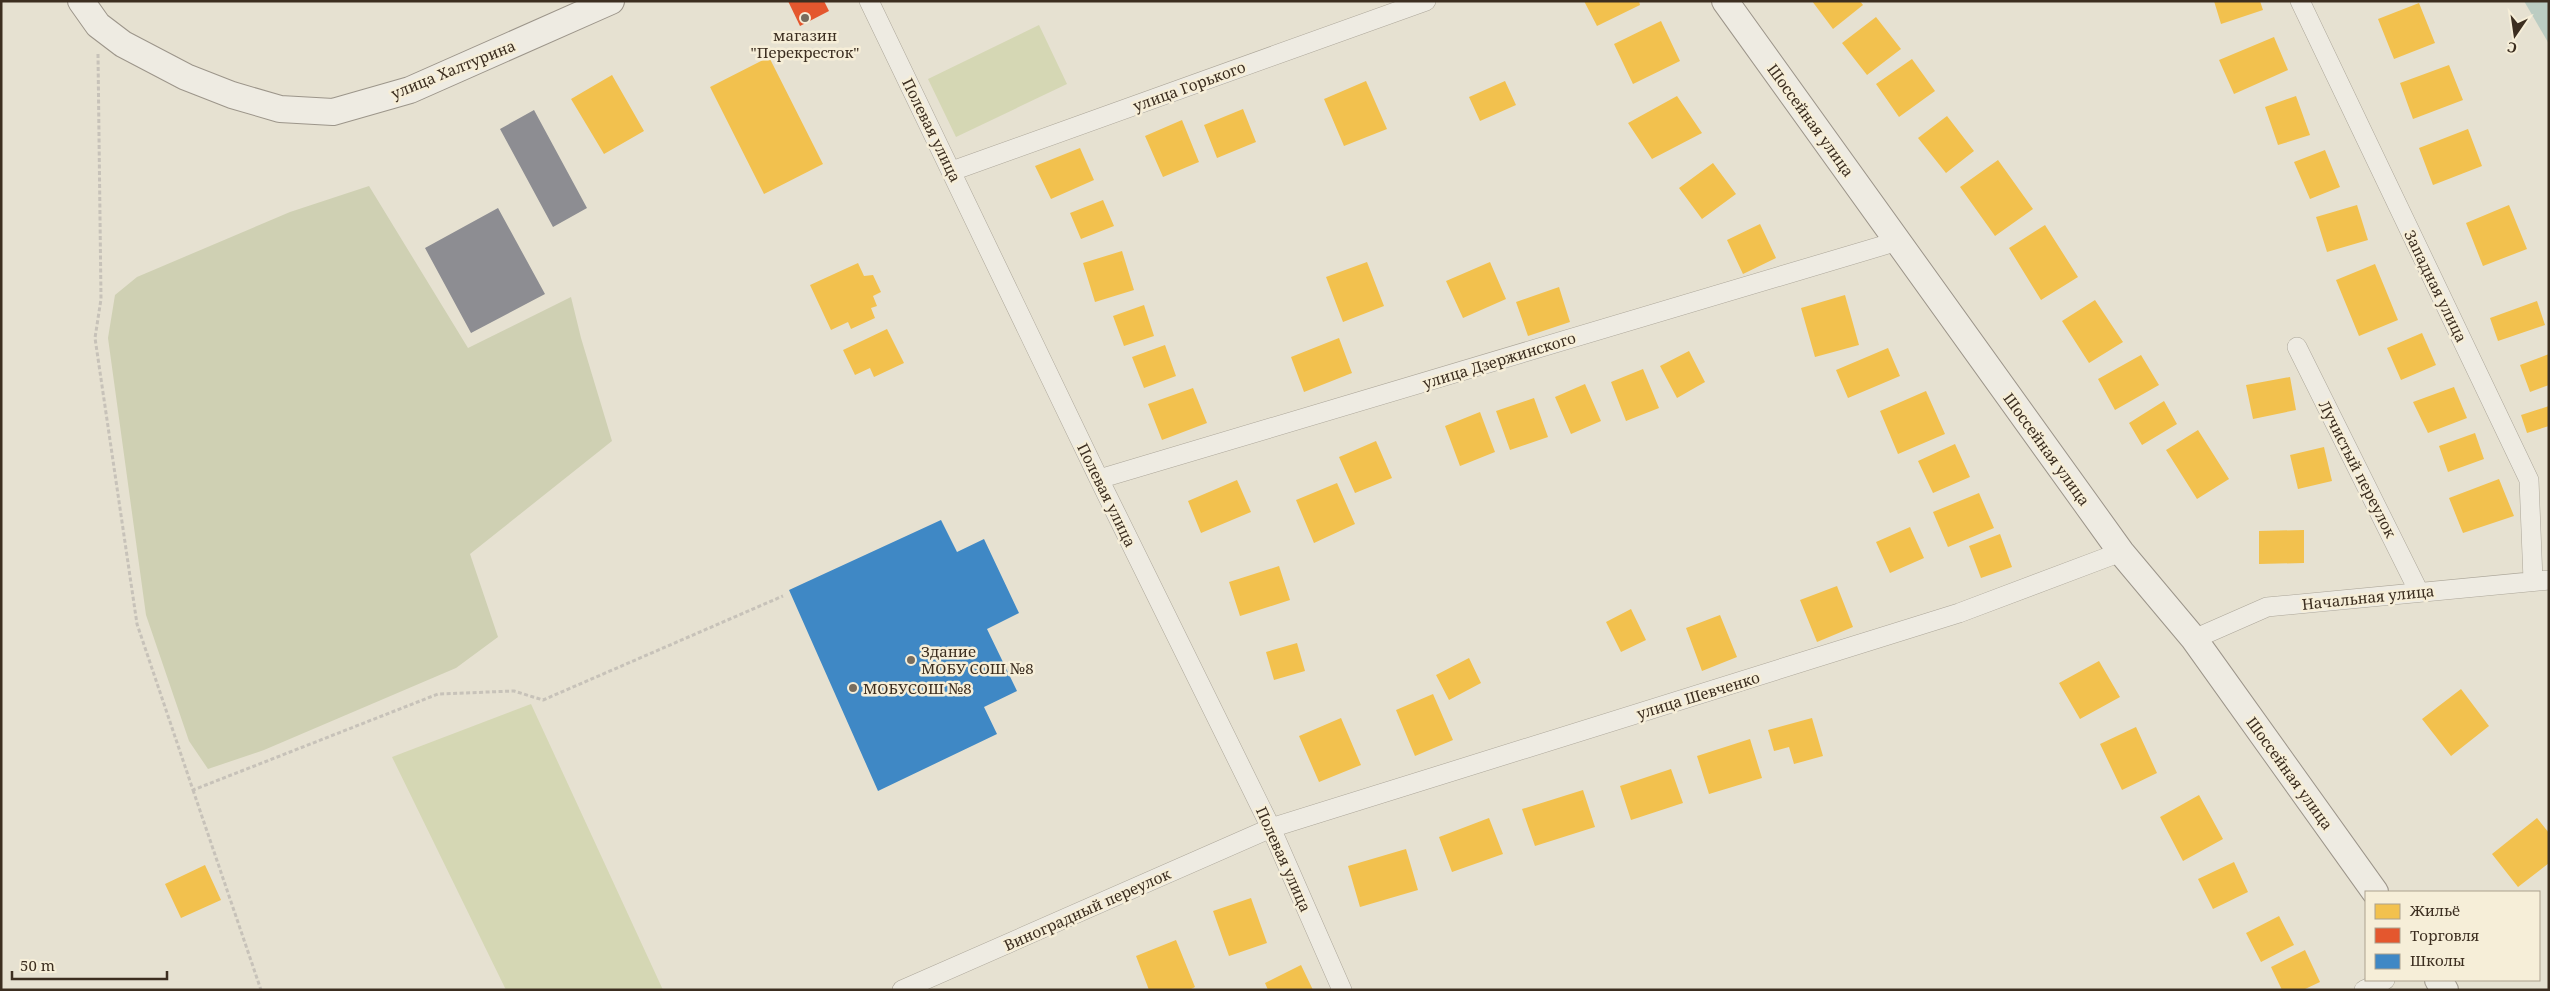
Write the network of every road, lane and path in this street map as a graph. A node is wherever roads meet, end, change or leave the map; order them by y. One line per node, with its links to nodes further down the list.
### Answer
1 (81, 1): 7 (main road, улица Халтурина)
2 (611, 1): 7 (main road, улица Халтурина)
3 (869, 1): 8 (street, Полевая улица)
4 (1426, 1): 8 (street, улица Горького)
5 (1725, 1): 9 (main road, Шоссейная улица)
6 (2300, 1): 13 (street, Западная улица)
7 (98, 25): 17 (path)
8 (952, 171): 11 (street, Полевая улица)
9 (1898, 241): 11 (street, улица Дзержинского); 12 (main road, Шоссейная улица)
10 (2297, 347): 14 (street, Лучистый переулок)
11 (1099, 479): 18 (street, Полевая улица)
12 (2121, 552): 16 (main road, Шоссейная улица); 18 (street, улица Шевченко)
13 (2541, 580): 14 (street, Начальная улица)
14 (2419, 592): 16 (street, Начальная улица)
15 (783, 596): 17 (path)
16 (2194, 639): 19 (main road, Шоссейная улица)
17 (193, 790): 21 (path)
18 (1271, 828): 22 (street, Виноградный переулок); 23 (street, Полевая улица)
19 (2374, 891)
20 (2383, 981): 24 (street)
21 (261, 990)
22 (902, 990)
23 (1342, 990)
24 (2364, 990)

